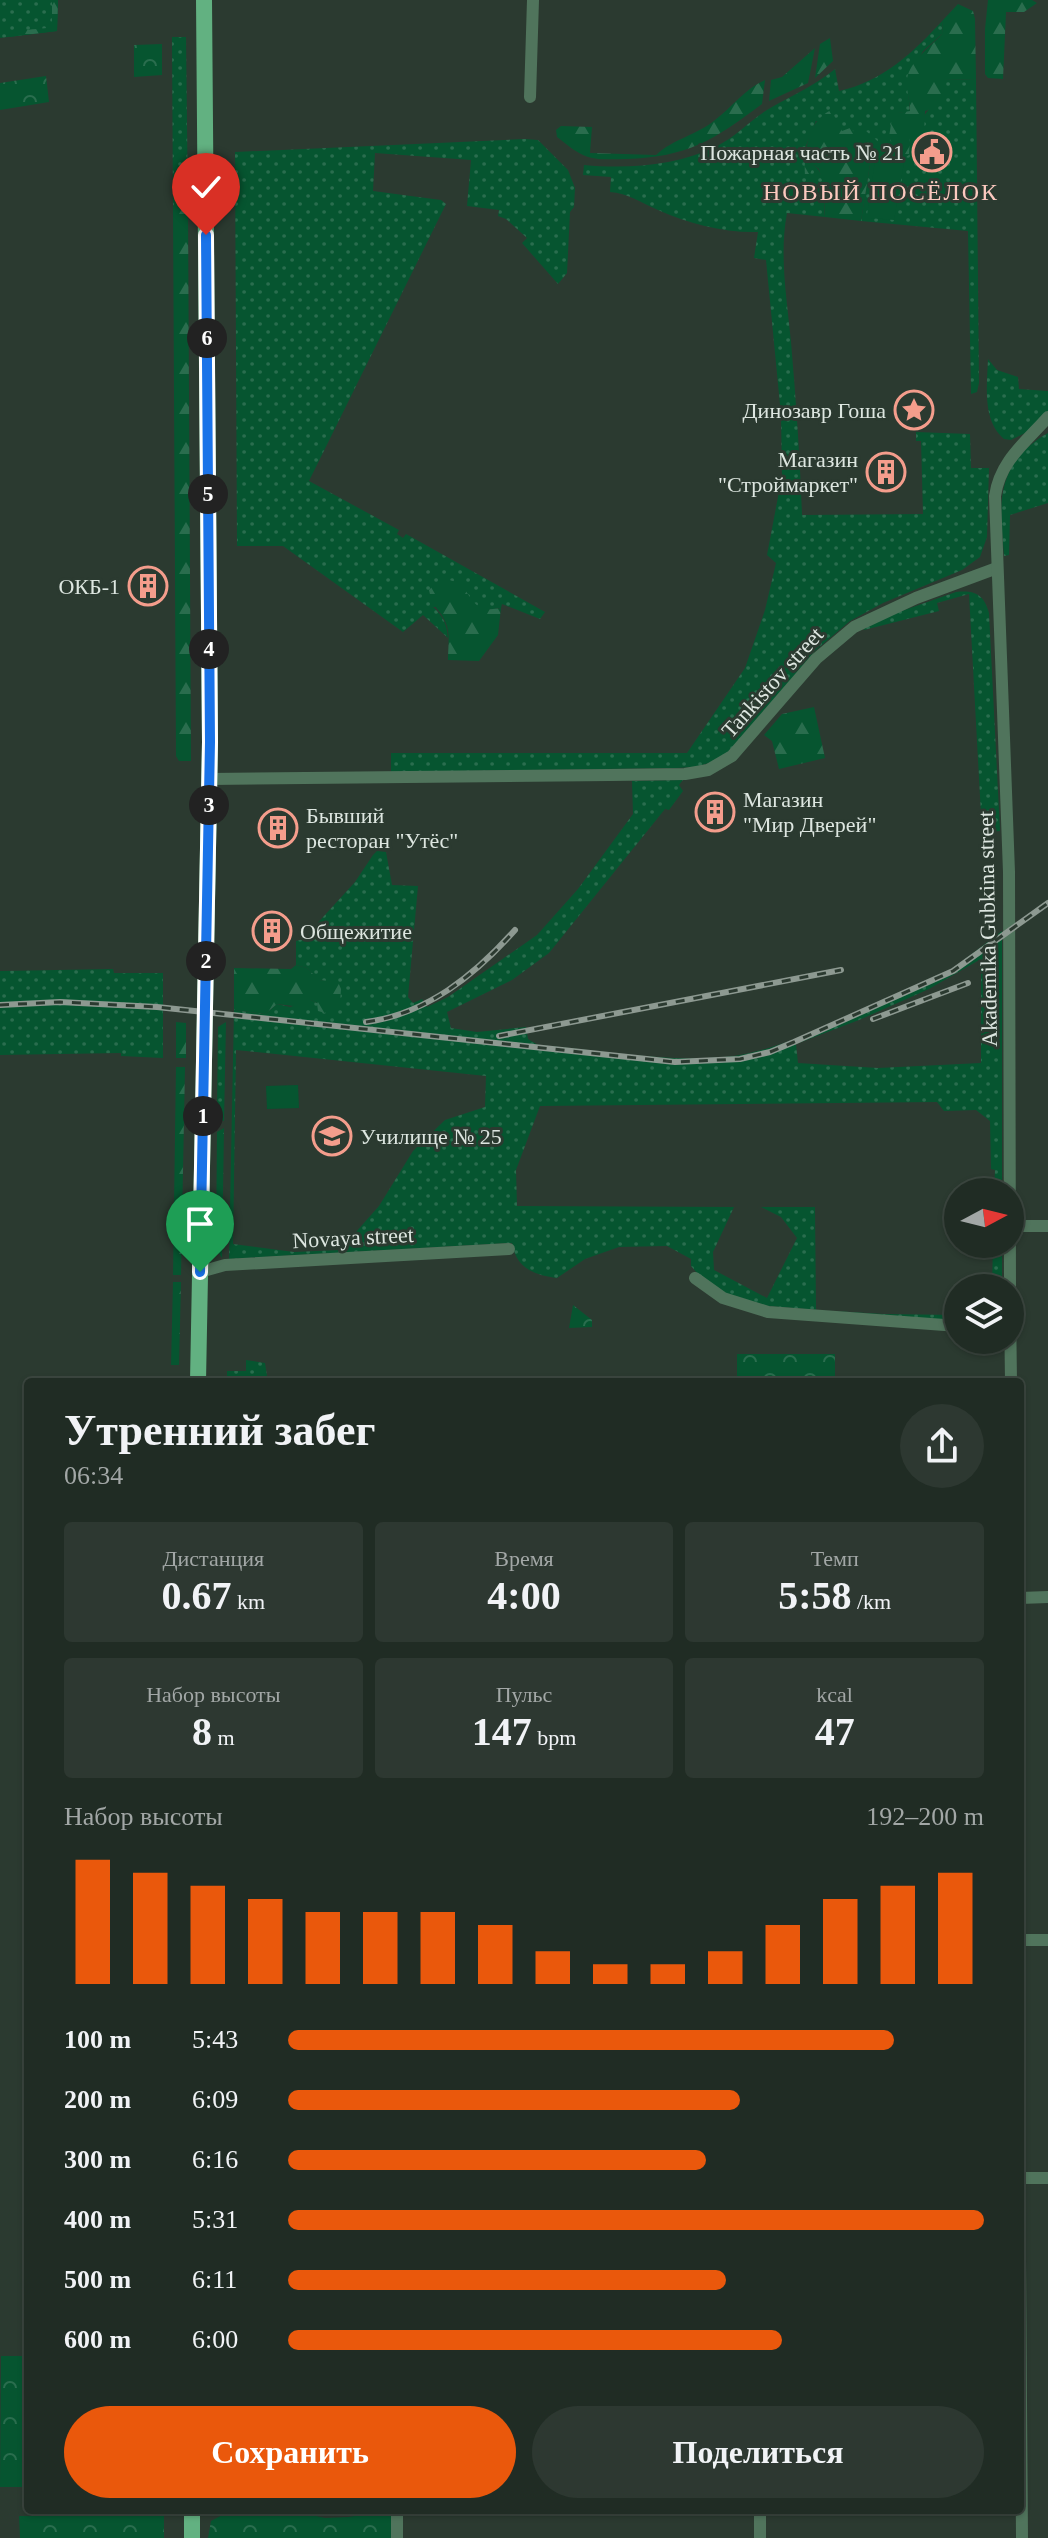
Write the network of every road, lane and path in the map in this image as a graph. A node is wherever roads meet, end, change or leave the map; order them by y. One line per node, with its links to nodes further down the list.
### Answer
1 (204, 0): 6 (main road)
2 (533, 0): 3 (street)
3 (530, 97)
4 (1045, 424): 5 (street)
5 (997, 568): 6 (street, Tankistov street); 7 (street, Akademika Gubkina street)
6 (209, 779): 11 (main road)
7 (1010, 1178)
8 (1024, 1226): 9 (street)
9 (1048, 1226)
10 (509, 1249): 11 (street, Novaya street)
11 (200, 1272): 15 (main road)
12 (695, 1278): 13 (street)
13 (944, 1325)
14 (1010, 1354): 16 (street)
15 (198, 1378)
16 (1011, 1378)
17 (1048, 1597): 18 (street)
18 (1024, 1598)
19 (1024, 1940): 20 (street)
20 (1048, 1940)
21 (1024, 2178): 22 (street)
22 (1048, 2178)
23 (192, 2514): 27 (main road)
24 (397, 2514): 28 (street)
25 (760, 2514): 29 (street)
26 (1021, 2514): 30 (street)
27 (192, 2538)
28 (397, 2538)
29 (760, 2538)
30 (1022, 2538)

